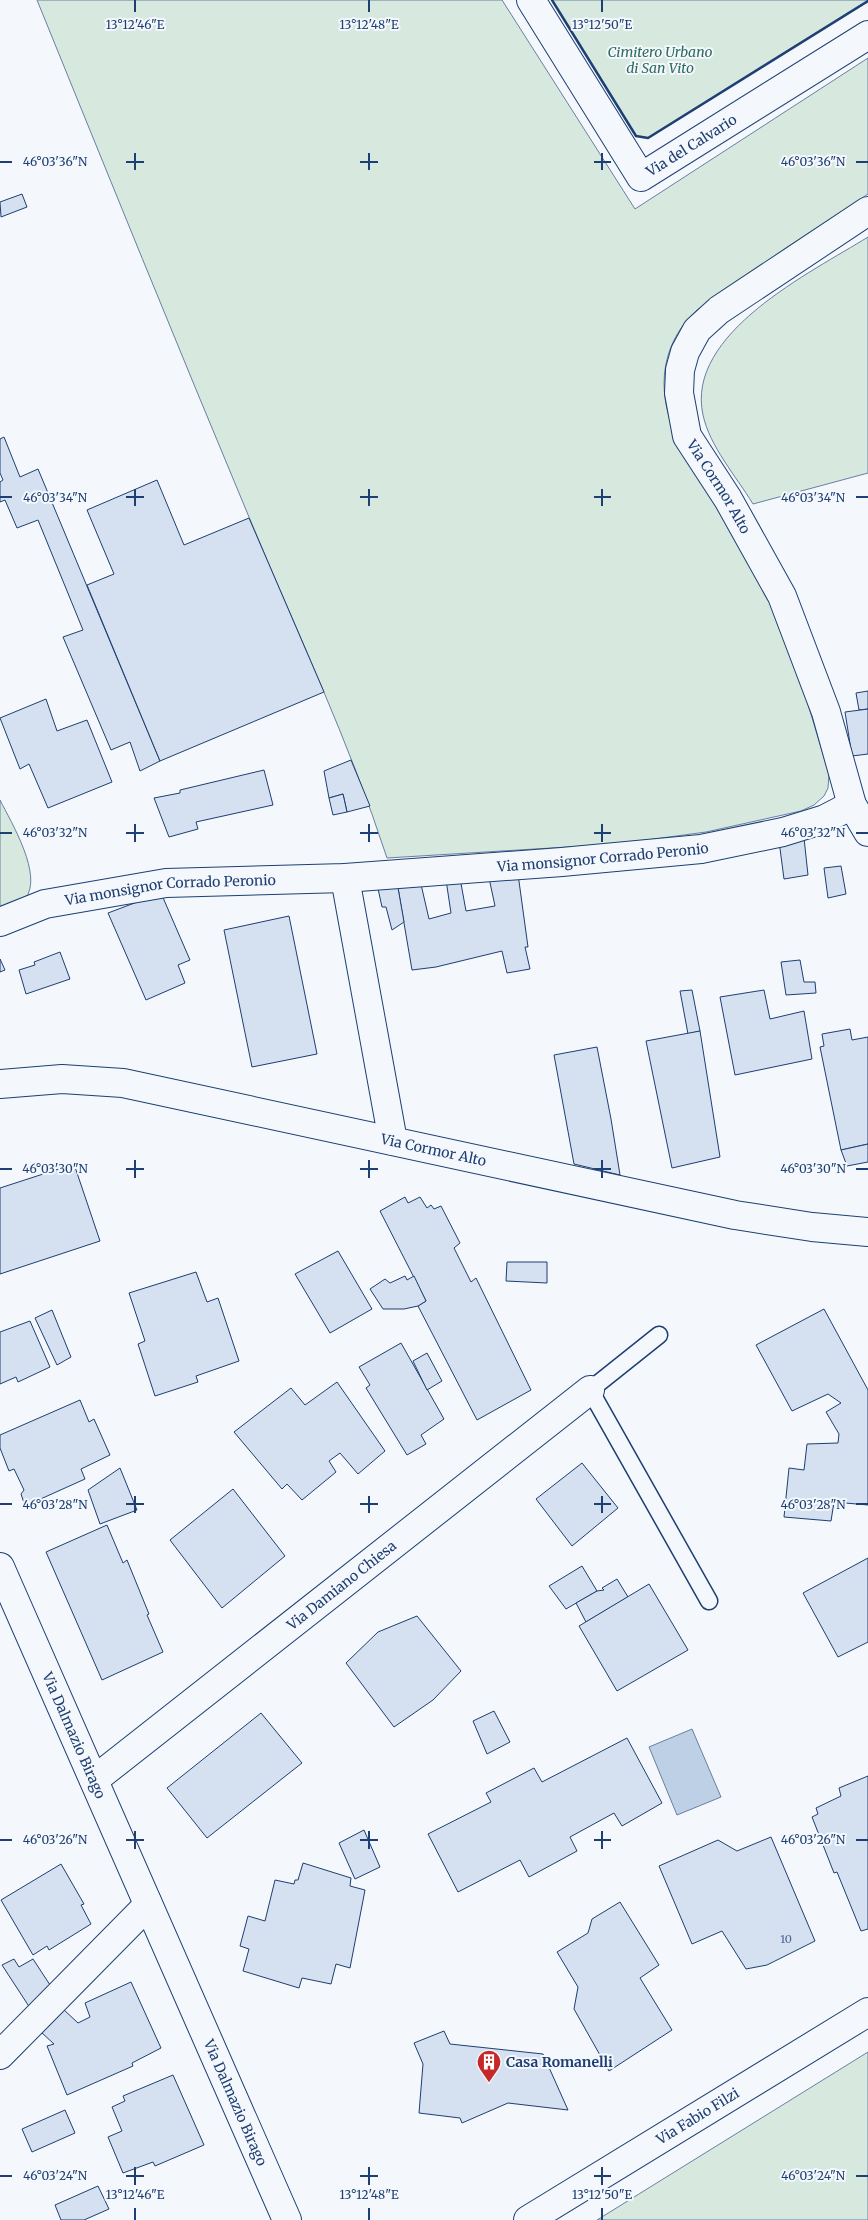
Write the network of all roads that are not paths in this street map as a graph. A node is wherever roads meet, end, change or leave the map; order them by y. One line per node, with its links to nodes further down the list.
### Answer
1 (531, 0): 2 (street, Via del Calvario)
2 (868, 35)
3 (868, 211): 4 (street, Via Cormor Alto)
4 (852, 805): 5 (street, Via Cormor Alto); 6 (street, Via monsignor Corrado Peronio)
5 (868, 832)
6 (345, 878): 7 (street, Via monsignor Corrado Peronio); 9 (street)
7 (0, 922)
8 (0, 1084): 9 (street, Via Cormor Alto)
9 (393, 1140): 10 (street, Via Cormor Alto)
10 (868, 1232)
11 (659, 1335): 12 (lane)
12 (590, 1390): 14 (lane); 15 (street, Via Damiano Chiesa)
13 (0, 1567): 15 (street, Via Dalmazio Birago)
14 (709, 1601)
15 (94, 1780): 16 (street, Via Dalmazio Birago)
16 (147, 1902): 18 (street); 19 (street, Via Dalmazio Birago)
17 (868, 2012): 20 (street, Via Fabio Filzi)
18 (0, 2055)
19 (287, 2220)
20 (528, 2220)

